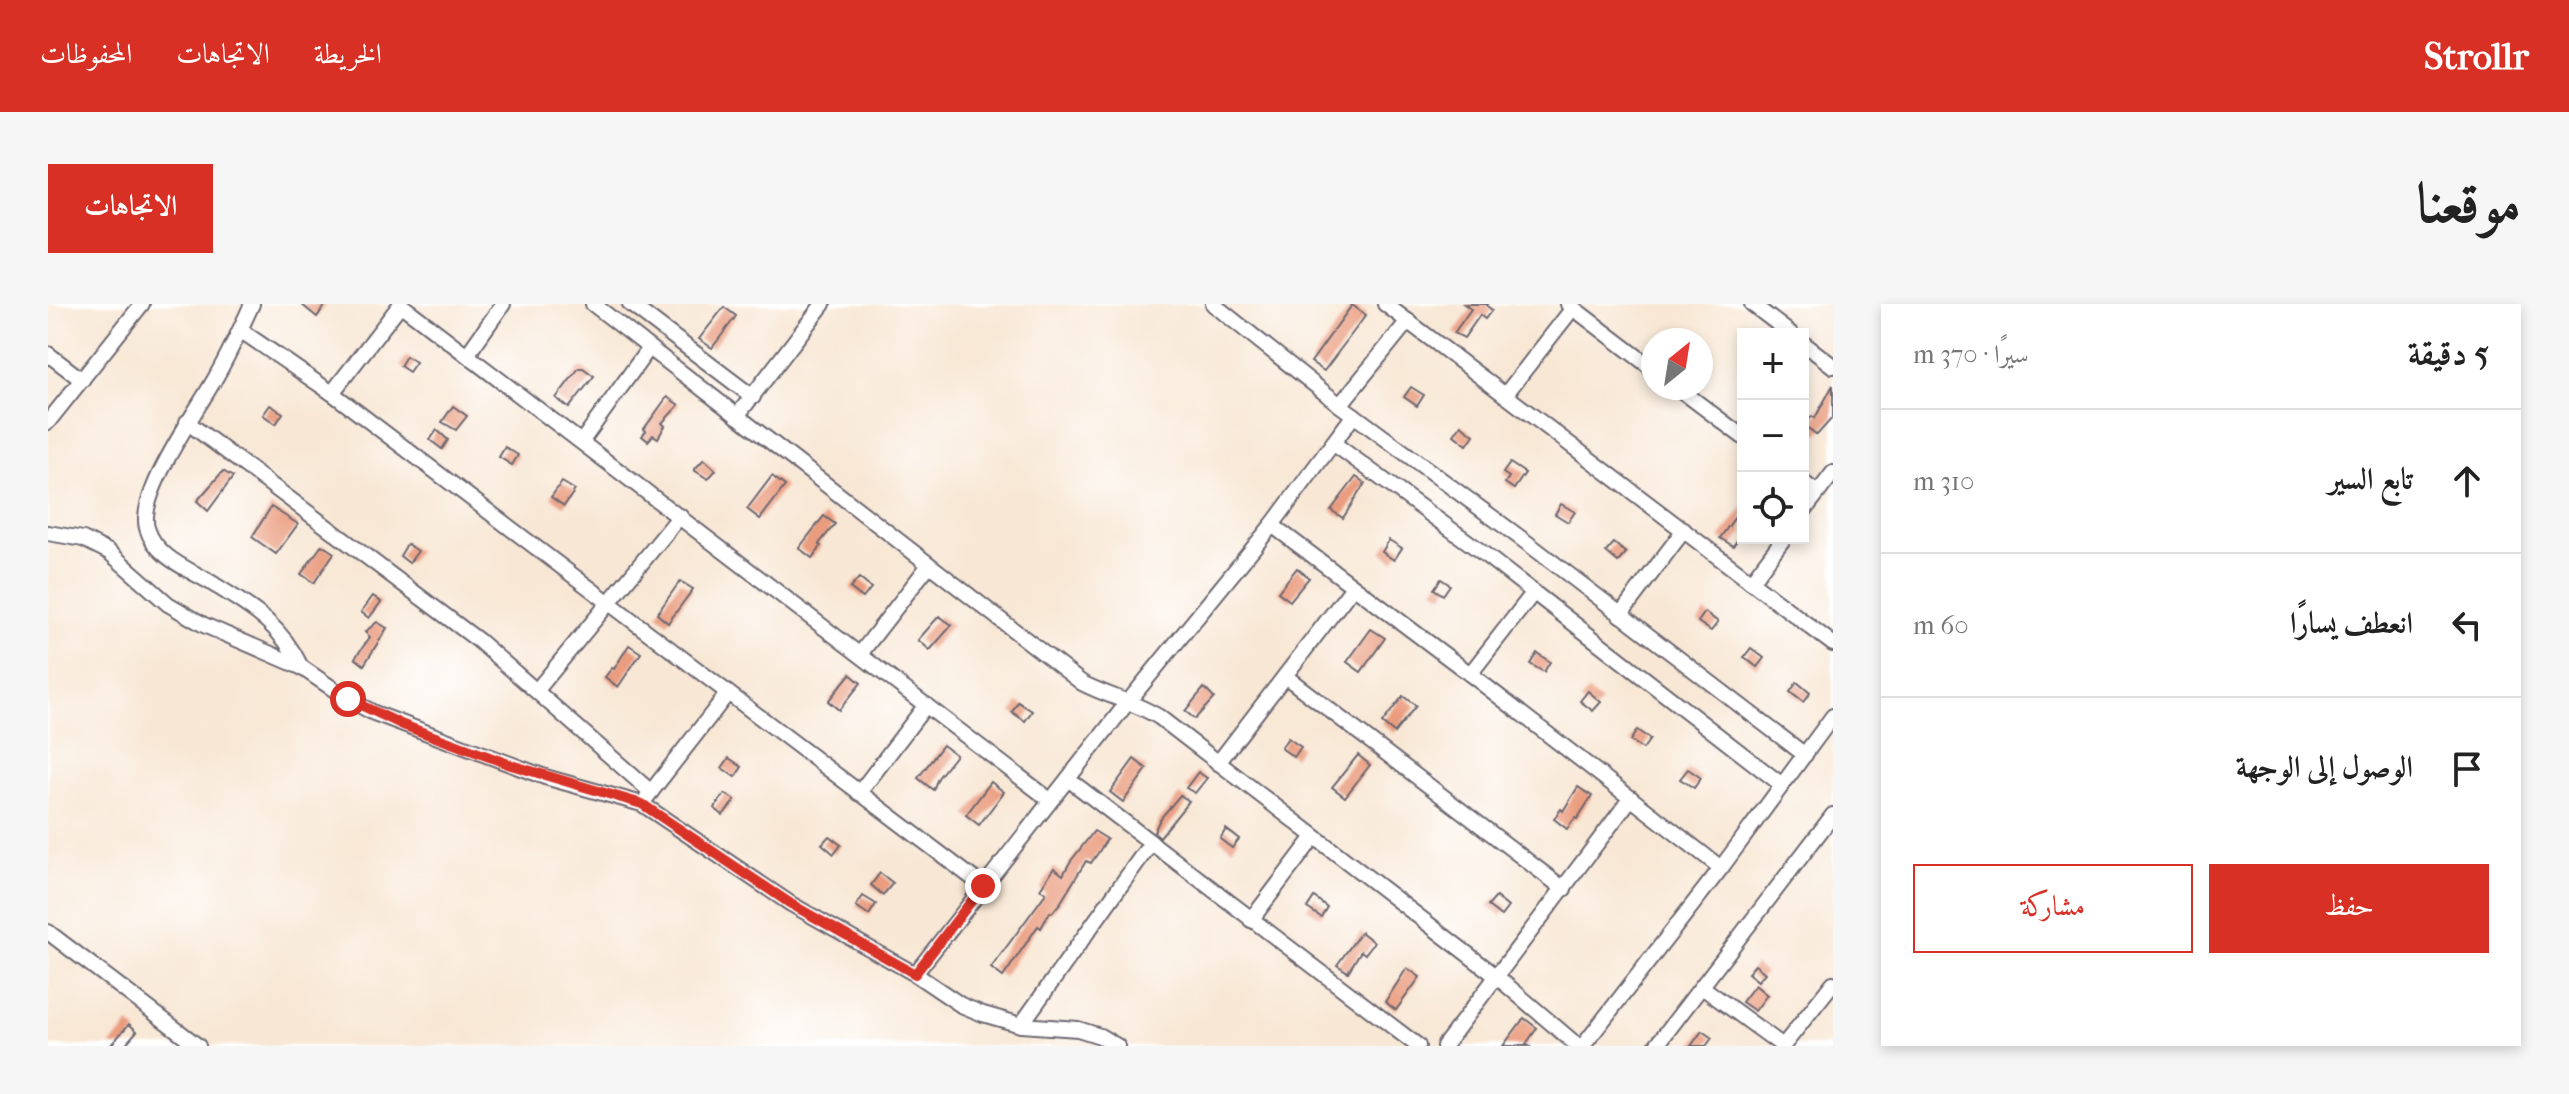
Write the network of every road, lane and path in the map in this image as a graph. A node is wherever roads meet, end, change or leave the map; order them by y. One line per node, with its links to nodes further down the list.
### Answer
1 (142, 304): 21 (street)
2 (252, 304): 14 (street)
3 (400, 304): 18 (street); 22 (street)
4 (503, 304): 18 (street)
5 (593, 304): 15 (street)
6 (630, 304): 24 (street)
7 (1213, 304): 26 (street)
8 (1385, 304): 12 (street)
9 (1752, 304): 13 (street)
10 (1570, 306): 19 (street); 23 (street)
11 (815, 307): 24 (street)
12 (1408, 321): 23 (street); 26 (street)
13 (1783, 328)
14 (240, 330): 22 (street); 30 (street)
15 (649, 348): 28 (street); 32 (street)
16 (1809, 348): 20 (street)
17 (48, 354): 21 (street)
18 (467, 355): 32 (street)
19 (1641, 360)
20 (1833, 366)
21 (82, 380): 29 (street)
22 (332, 393): 47 (street)
23 (1505, 395): 40 (street)
24 (753, 397): 28 (street)
25 (1694, 400): 31 (street)
26 (1340, 405): 27 (street)
27 (1354, 415): 33 (street); 48 (street)
28 (737, 416): 43 (street)
29 (48, 422)
30 (187, 422): 51 (street); 54 (street)
31 (1737, 432)
32 (582, 441): 38 (street)
33 (1333, 443): 39 (street); 46 (street)
34 (1833, 473): 36 (street)
35 (1809, 487): 36 (street)
36 (1817, 493): 37 (street)
37 (1809, 504)
38 (680, 516): 47 (street); 50 (street)
39 (1272, 525): 45 (street); 56 (street)
40 (1684, 530): 44 (street); 48 (street)
41 (48, 533): 51 (street)
42 (1780, 544): 44 (street)
43 (929, 565): 50 (street); 56 (street)
44 (1751, 582): 49 (street)
45 (1353, 587): 52 (street); 53 (street)
46 (1534, 592): 52 (street); 62 (street)
47 (610, 603): 54 (street); 55 (street)
48 (1620, 615): 59 (street)
49 (1833, 644)
50 (860, 654): 57 (street)
51 (301, 667): 64 (street)
52 (1470, 674): 65 (street)
53 (1285, 676): 60 (street); 72 (street)
54 (537, 690): 64 (street)
55 (728, 693): 63 (street); 64 (street)
56 (1128, 702): 60 (street); 61 (street)
57 (926, 705): 63 (street); 66 (street)
58 (1833, 716): 59 (street)
59 (1805, 755): 62 (street)
60 (1218, 763): 68 (street)
61 (1068, 779): 66 (street); 69 (street)
62 (1782, 785): 70 (street)
63 (859, 793): 71 (street)
64 (646, 798): 75 (street)
65 (1631, 798): 70 (street); 72 (street)
66 (1050, 800): 71 (street)
67 (1833, 815): 78 (street)
68 (1314, 837): 73 (street); 76 (street)
69 (1151, 843): 73 (street); 79 (street)
70 (1721, 868): 84 (street)
71 (983, 886): 75 (street)
72 (1564, 889): 76 (street)
73 (1251, 920): 82 (street)
74 (48, 932): 80 (street)
75 (915, 974): 79 (street)
76 (1496, 976): 83 (street); 84 (street)
77 (1833, 983): 86 (street)
78 (1702, 987): 85 (street); 86 (street)
79 (1021, 1025): 81 (street)
80 (198, 1046)
81 (1117, 1046)
82 (1418, 1046)
83 (1444, 1046)
84 (1580, 1046)
85 (1656, 1046)
86 (1783, 1046)

